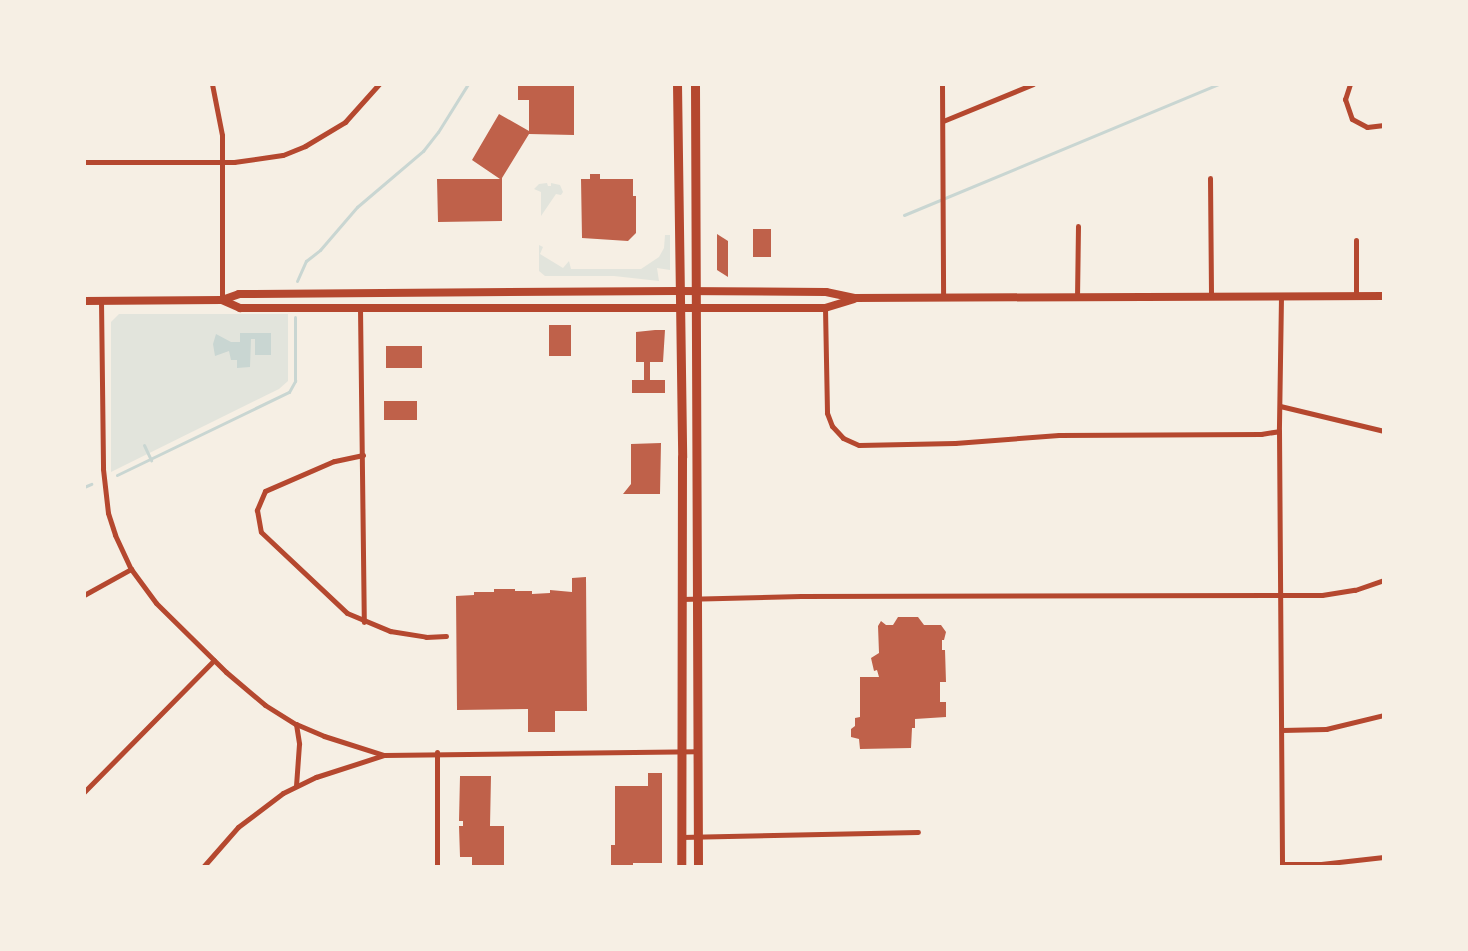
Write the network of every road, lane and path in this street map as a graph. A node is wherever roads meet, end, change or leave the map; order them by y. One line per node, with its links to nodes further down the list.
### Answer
1 (212, 84): 11 (street)
2 (379, 84): 11 (street)
3 (677, 84): 15 (main road)
4 (695, 84): 16 (main road)
5 (942, 84): 8 (street)
6 (1033, 84): 8 (street)
7 (1350, 84): 9 (street)
8 (943, 121): 22 (street)
9 (1384, 125)
10 (84, 162): 11 (street)
11 (222, 162): 24 (street)
12 (1210, 178): 19 (street)
13 (1078, 226): 23 (street)
14 (1356, 240): 17 (street)
15 (678, 291): 16 (main road); 24 (main road); 28 (main road)
16 (696, 292): 21 (main road); 29 (main road)
17 (1356, 296): 18 (main road); 20 (main road)
18 (1384, 296)
19 (1211, 297): 20 (main road); 23 (main road)
20 (1281, 297): 31 (street)
21 (854, 298): 22 (main road); 30 (main road)
22 (943, 298): 23 (main road)
23 (1077, 298)
24 (222, 300): 26 (main road); 27 (main road)
25 (84, 301): 26 (main road)
26 (101, 301): 35 (street)
27 (360, 308): 28 (main road); 34 (street)
28 (678, 308): 29 (main road); 40 (main road)
29 (696, 308): 30 (main road); 39 (main road)
30 (825, 308): 33 (street)
31 (1280, 406): 32 (street); 33 (street)
32 (1384, 431)
33 (1279, 432): 38 (street)
34 (363, 456): 41 (street); 41 (street)
35 (131, 569): 37 (street); 43 (street)
36 (1384, 580): 38 (street)
37 (84, 595)
38 (1281, 595): 39 (street); 46 (street)
39 (698, 598): 40 (street); 48 (main road)
40 (681, 599): 47 (main road)
41 (364, 622): 42 (street)
42 (446, 636)
43 (214, 660): 45 (street); 52 (street)
44 (1384, 715): 46 (street)
45 (296, 724): 50 (street); 51 (street)
46 (1282, 730): 57 (street)
47 (682, 752): 48 (street); 49 (street); 54 (main road)
48 (697, 752): 55 (main road)
49 (436, 753): 50 (street); 59 (street)
50 (384, 754): 51 (street)
51 (296, 786): 58 (street)
52 (84, 792)
53 (918, 832): 55 (street)
54 (681, 837): 55 (street); 60 (main road)
55 (698, 837): 61 (main road)
56 (1384, 857): 57 (street)
57 (1282, 865)
58 (203, 867)
59 (437, 867)
60 (681, 867)
61 (698, 867)

